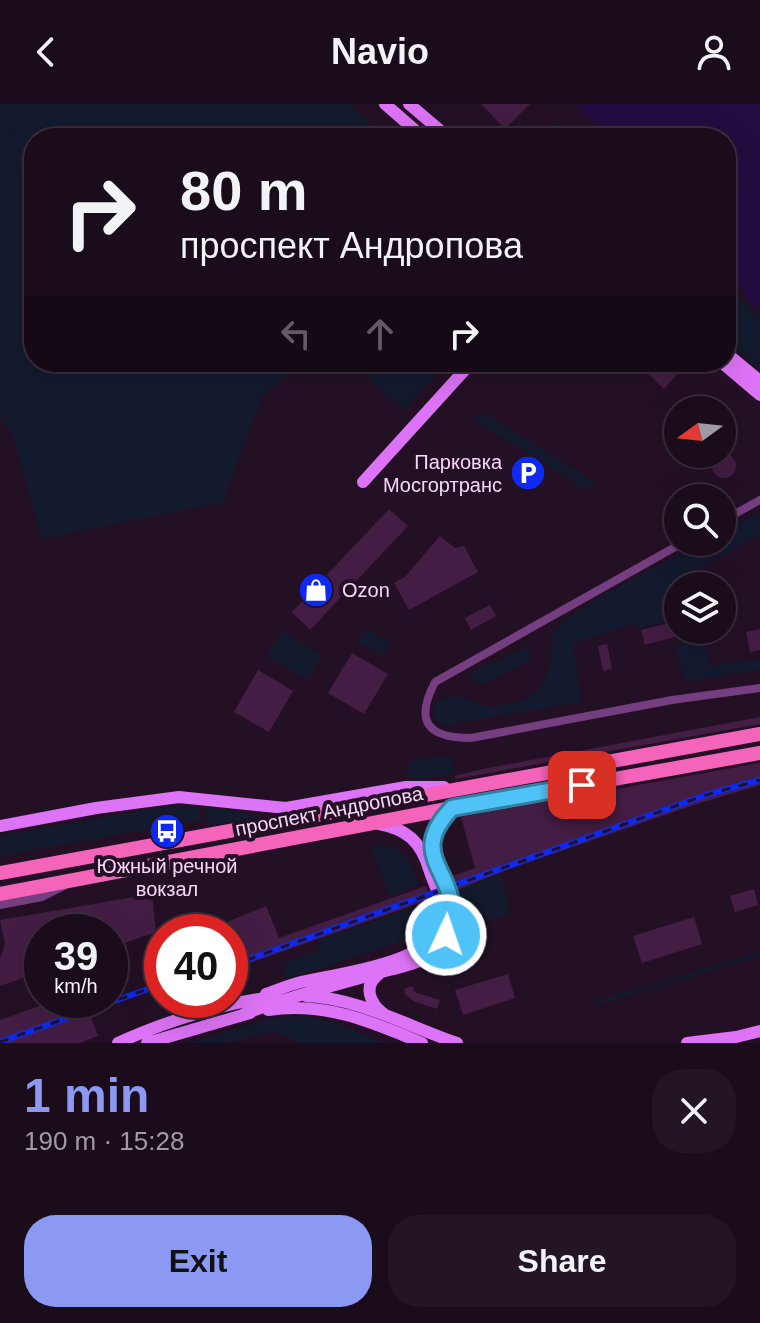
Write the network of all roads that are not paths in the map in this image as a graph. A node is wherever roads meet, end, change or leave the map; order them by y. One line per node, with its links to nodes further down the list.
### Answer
1 (385, 104): 3 (street)
2 (409, 104): 4 (street)
3 (413, 128)
4 (437, 128)
5 (736, 361): 8 (street)
6 (463, 372): 10 (street)
7 (733, 372): 9 (street)
8 (760, 381)
9 (760, 395)
10 (363, 482)
11 (760, 500): 12 (street)
12 (736, 513)
13 (664, 553): 14 (street)
14 (760, 688)
15 (760, 734): 17 (main road, проспект Андропова)
16 (760, 753): 18 (main road, проспект Андропова)
17 (479, 787): 20 (street); 21 (main road, проспект Андропова)
18 (452, 808): 19 (main road, проспект Андропова); 25 (street)
19 (372, 823): 22 (main road, проспект Андропова); 26 (street)
20 (0, 826)
21 (0, 873)
22 (75, 880): 23 (main road, проспект Андропова); 24 (street)
23 (0, 894)
24 (0, 905)
25 (383, 971): 27 (street); 33 (street)
26 (338, 976): 27 (street); 29 (street)
27 (327, 993): 28 (street); 30 (street); 33 (street)
28 (289, 996): 29 (street); 31 (street)
29 (251, 999): 36 (street)
30 (339, 1011): 32 (street); 38 (street)
31 (248, 1012)
32 (248, 1013)
33 (387, 1015): 39 (street)
34 (231, 1018): 37 (street)
35 (760, 1031): 40 (street)
36 (118, 1043)
37 (147, 1043)
38 (422, 1043)
39 (457, 1043)
40 (687, 1043)

